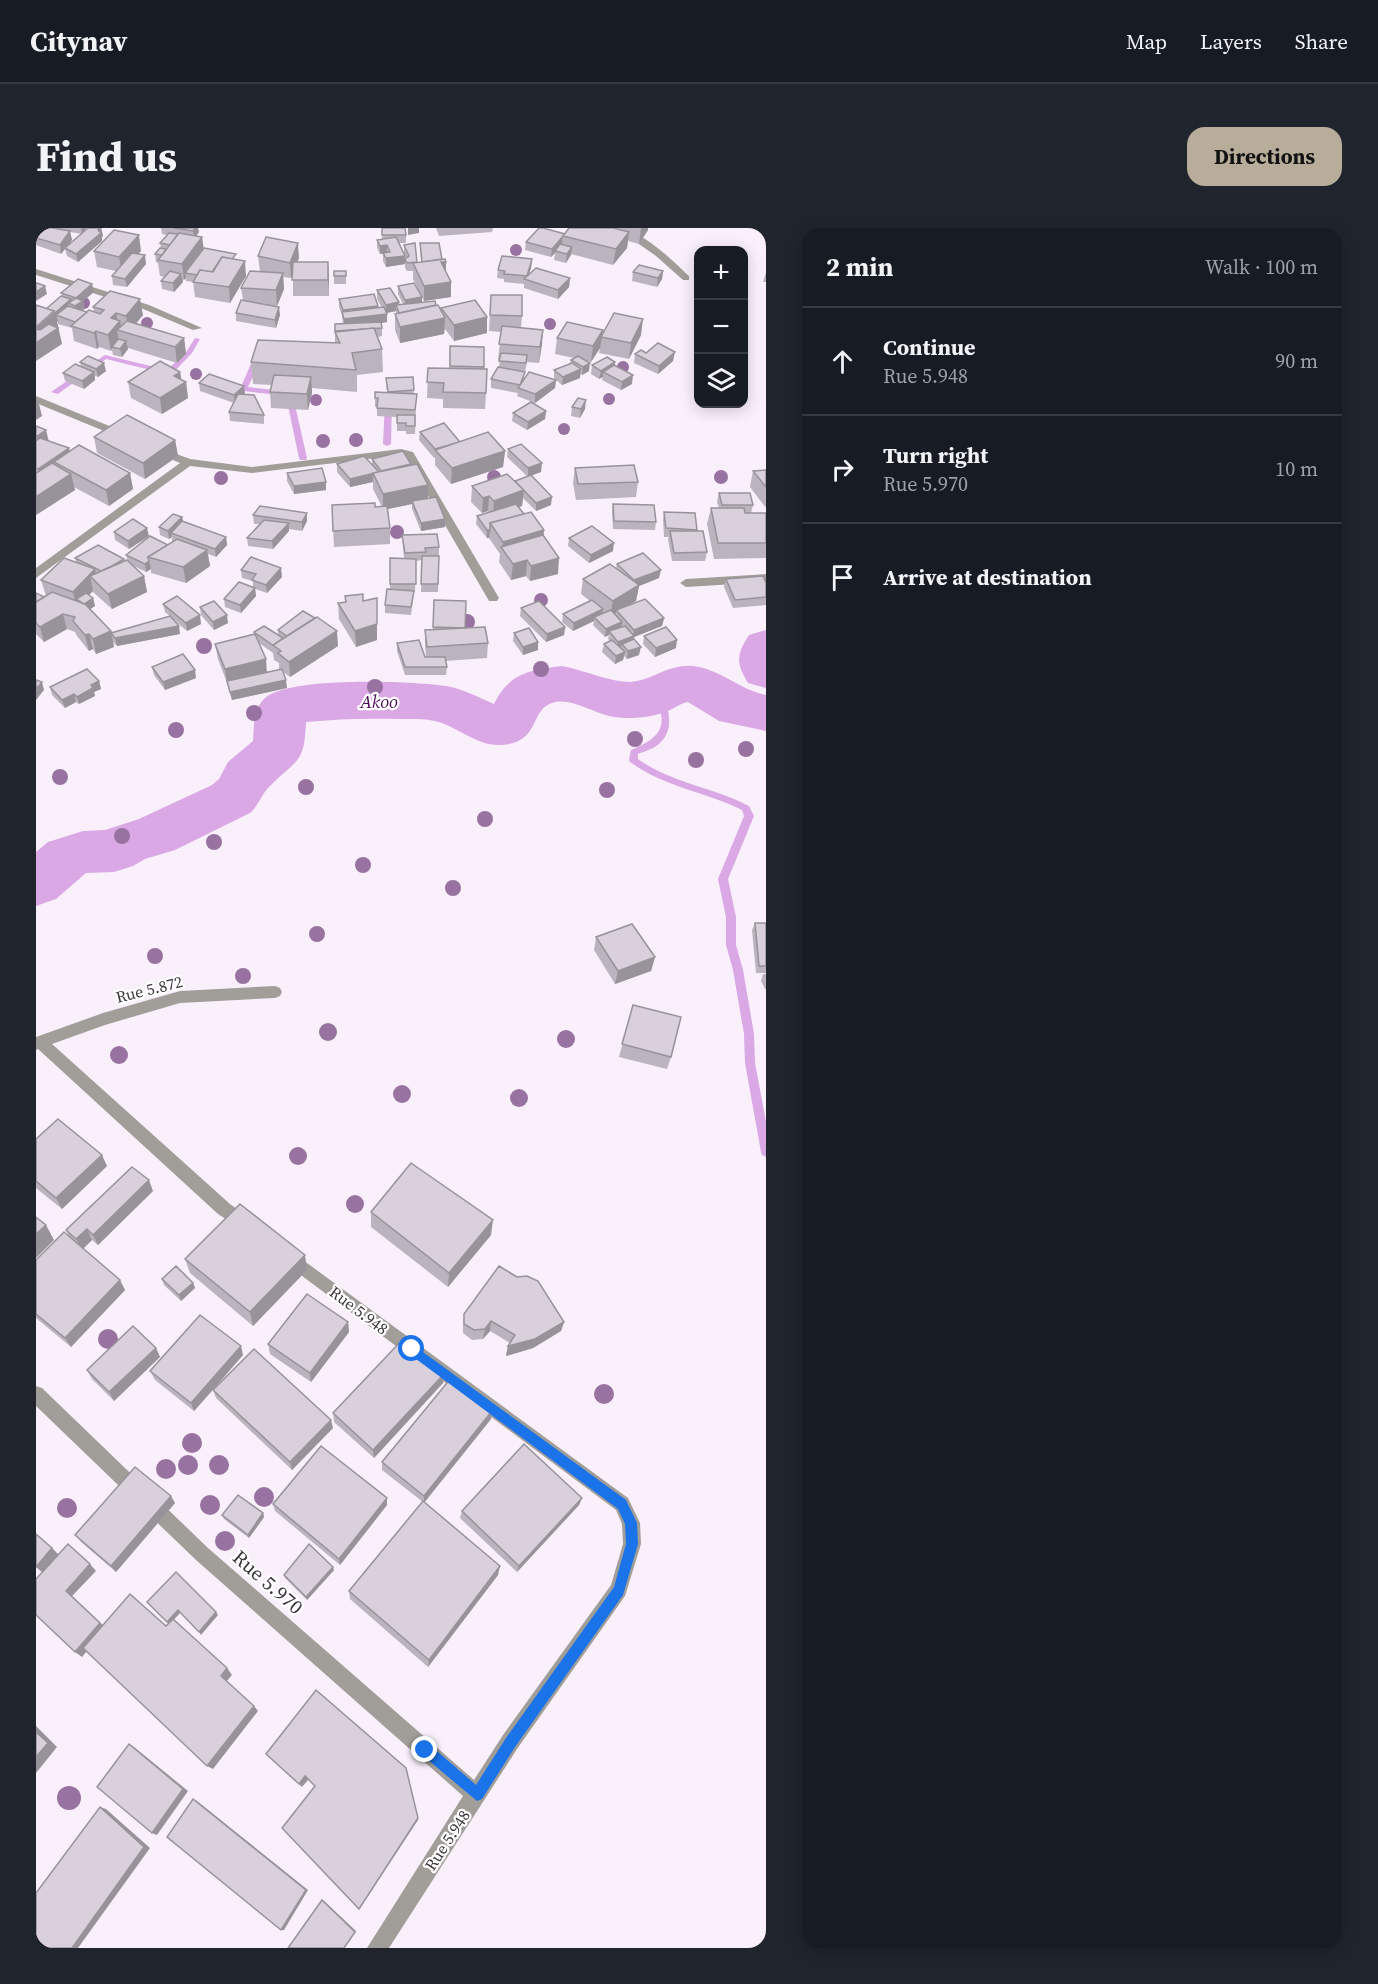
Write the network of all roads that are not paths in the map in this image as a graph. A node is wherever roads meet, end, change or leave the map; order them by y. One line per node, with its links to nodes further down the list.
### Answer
1 (621, 228): 3 (street)
2 (36, 272): 4 (street)
3 (686, 278)
4 (198, 328)
5 (36, 399): 6 (street)
6 (188, 462): 7 (street); 10 (street)
7 (36, 574)
8 (766, 578): 9 (street)
9 (686, 583)
10 (493, 598)
11 (275, 992): 12 (street, Rue 5.872)
12 (38, 1043): 13 (street)
13 (262, 1237)
14 (281, 1251): 16 (street, Rue 5.948)
15 (36, 1395): 16 (street, Rue 5.970)
16 (477, 1795): 17 (street, Rue 5.948)
17 (377, 1948)

